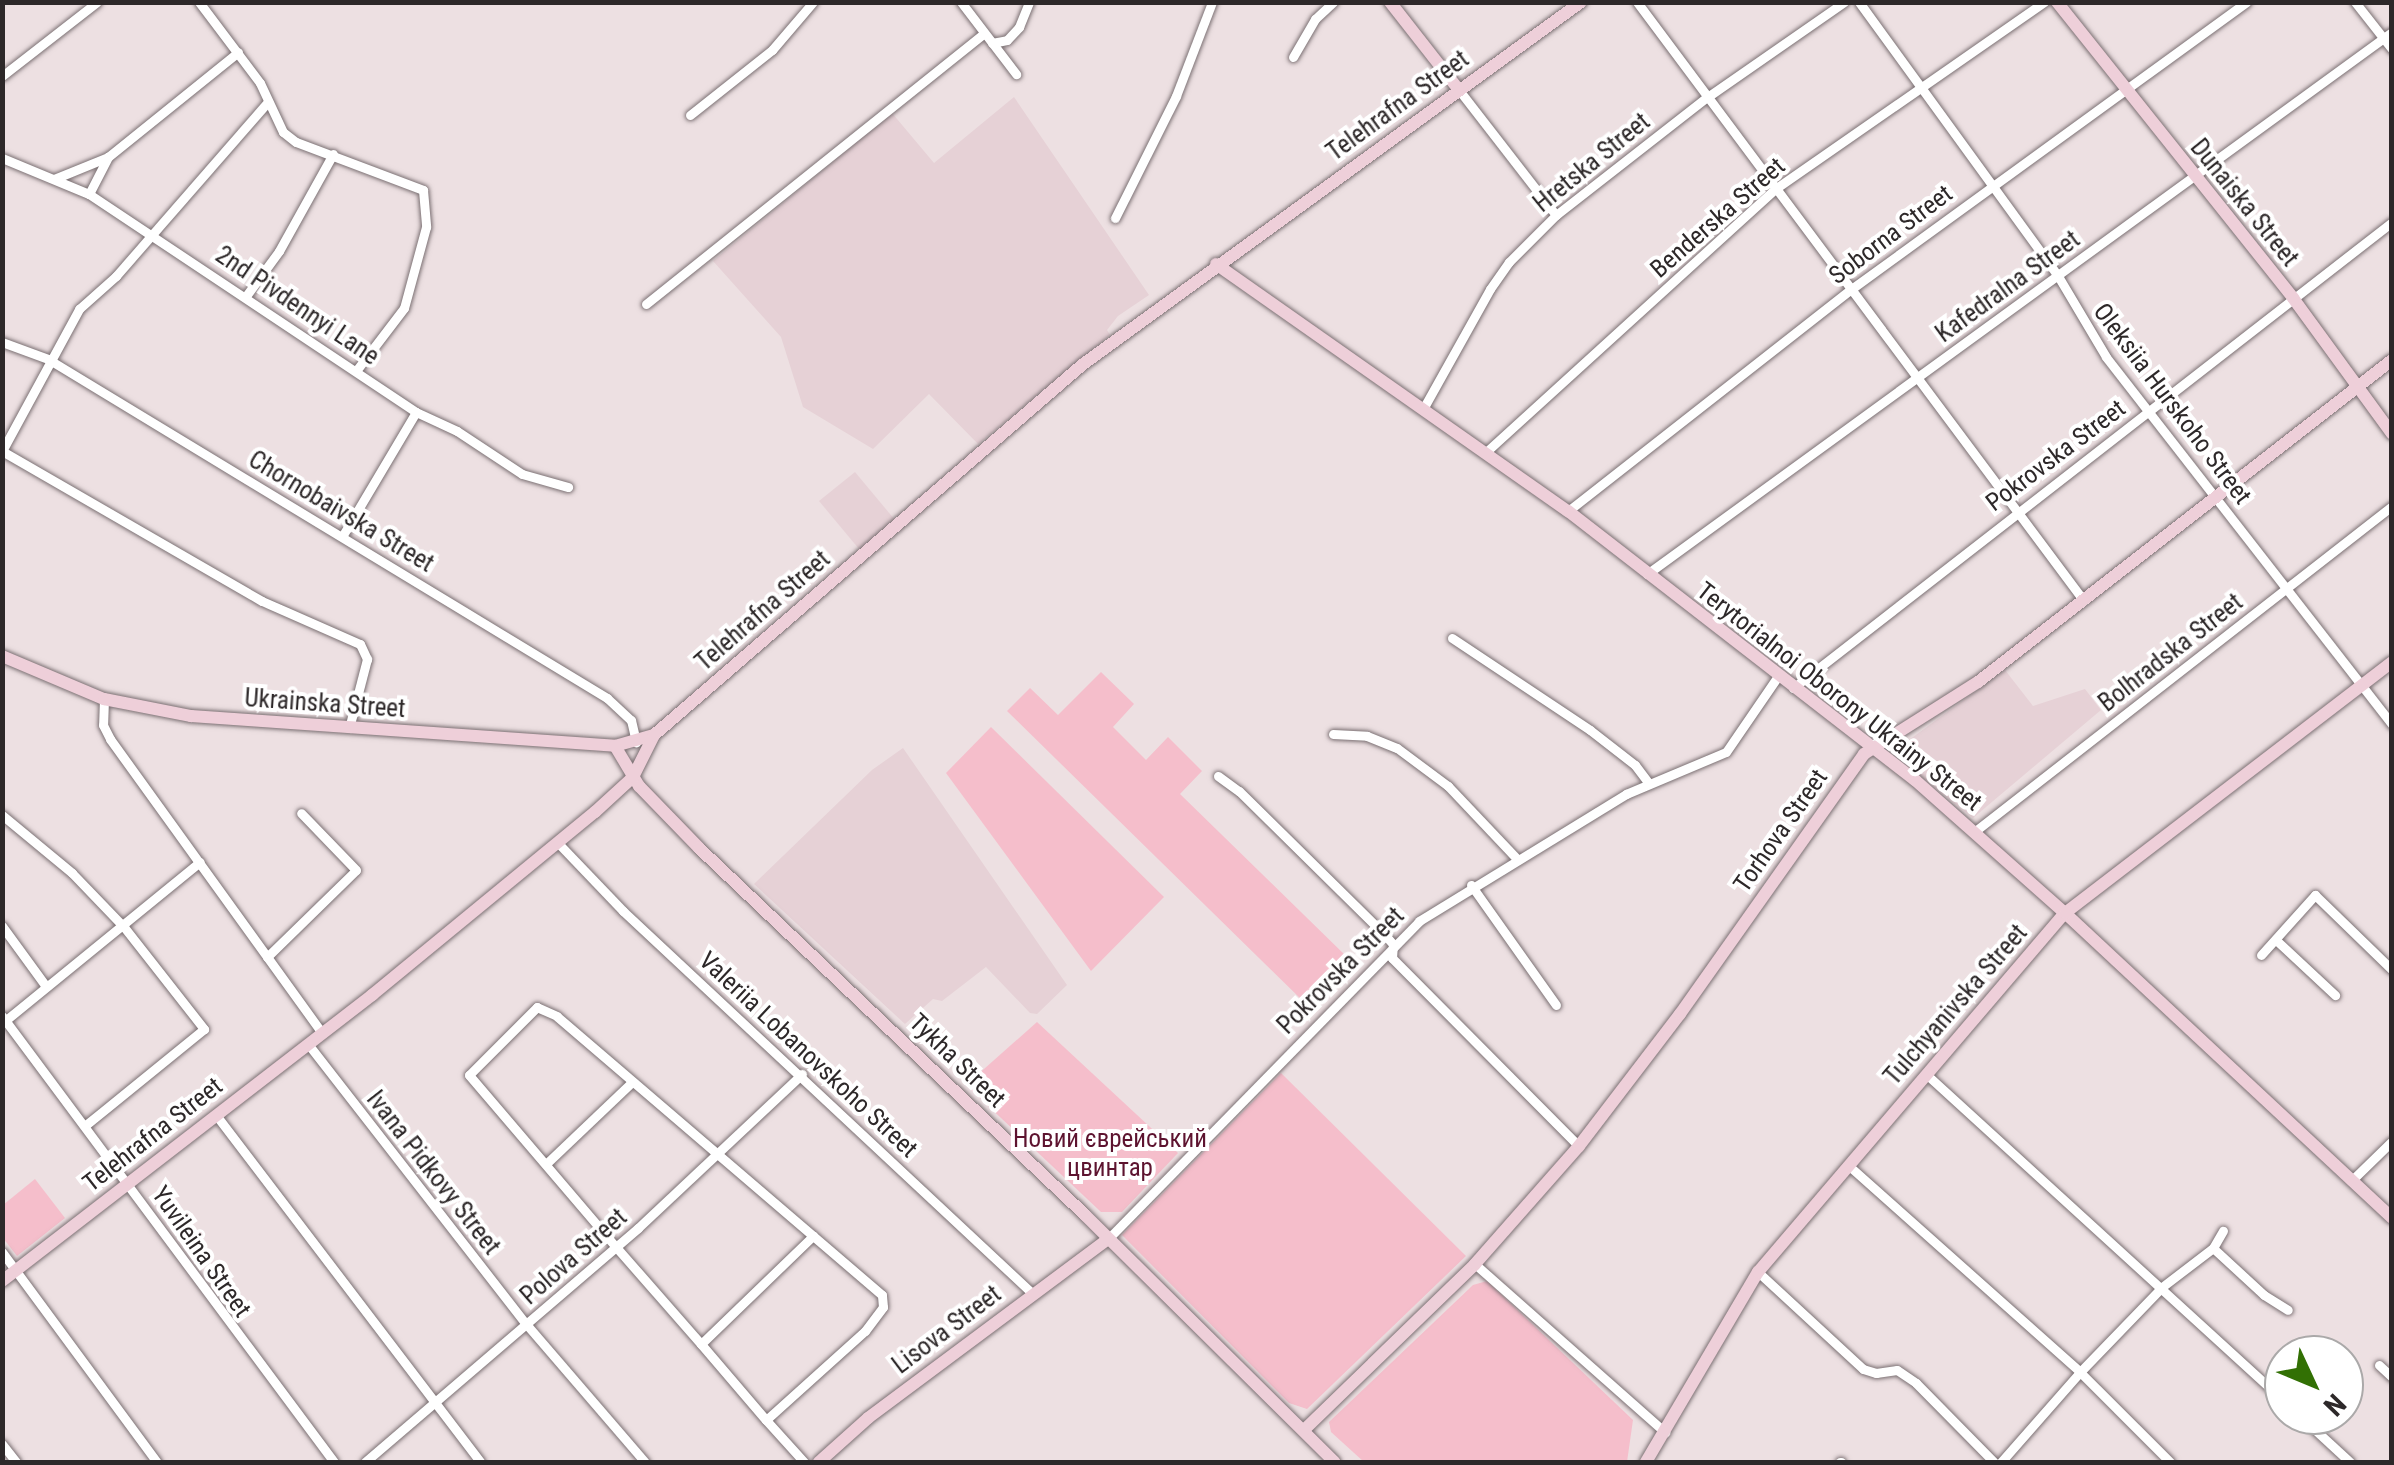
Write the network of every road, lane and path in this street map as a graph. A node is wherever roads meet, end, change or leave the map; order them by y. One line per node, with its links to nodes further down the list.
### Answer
1 (97, 2): 24 (street)
2 (199, 2): 21 (street)
3 (814, 2): 30 (street)
4 (962, 2): 17 (street)
5 (1029, 2): 19 (street)
6 (1212, 2): 40 (street)
7 (1333, 2): 22 (street)
8 (1390, 2): 25 (main road)
9 (1581, 2): 25 (main road, Telehrafna Street)
10 (1637, 2): 28 (street)
11 (1844, 2): 28 (street, Hretska Street)
12 (1859, 2): 27 (street, Oleksiia Hurskoho Street)
13 (2044, 2): 27 (street, Benderska Street)
14 (2057, 2): 26 (main road, Dunaiska Street)
15 (2246, 2): 26 (street, Soborna Street)
16 (2355, 2): 18 (street)
17 (983, 34): 19 (street); 48 (street)
18 (2388, 35): 20 (street); 34 (street, Kafedralna Street)
19 (992, 43): 23 (street)
20 (2392, 48)
21 (238, 52): 29 (street); 32 (street)
22 (1293, 57)
23 (1016, 74)
24 (2, 76)
25 (1459, 90): 39 (street); 43 (main road, Telehrafna Street)
26 (2126, 90): 34 (main road, Dunaiska Street); 36 (street, Soborna Street)
27 (1921, 92): 36 (street, Oleksiia Hurskoho Street); 37 (street, Benderska Street)
28 (1706, 98): 37 (street); 39 (street, Hretska Street)
29 (268, 102): 31 (street); 42 (street)
30 (690, 116)
31 (333, 154): 46 (street); 52 (street)
32 (108, 157): 35 (street); 38 (street)
33 (2, 158): 35 (street, 2nd Pivdennyi Lane)
34 (2193, 178): 44 (street, Kafedralna Street); 47 (main road, Dunaiska Street)
35 (54, 179): 38 (street, 2nd Pivdennyi Lane)
36 (1990, 187): 44 (street, Oleksiia Hurskoho Street); 45 (street, Soborna Street)
37 (1775, 189): 45 (street); 60 (street, Benderska Street)
38 (89, 194): 42 (street, 2nd Pivdennyi Lane)
39 (1556, 216): 55 (street, Hretska Street)
40 (1116, 218)
41 (2392, 222): 47 (street, Pokrovska Street)
42 (152, 232): 46 (street, 2nd Pivdennyi Lane); 50 (street)
43 (1216, 264): 55 (main road, Terytorialnoi Oborony Ukrainy Street); 80 (main road, Telehrafna Street)
44 (2058, 276): 53 (street, Kafedralna Street); 56 (street, Oleksiia Hurskoho Street)
45 (1850, 290): 53 (street); 65 (street, Soborna Street)
46 (246, 296): 52 (street, 2nd Pivdennyi Lane)
47 (2293, 298): 54 (main road, Dunaiska Street); 56 (street, Pokrovska Street)
48 (646, 304)
49 (2, 342): 50 (street, Chornobaivska Street)
50 (48, 360): 59 (street); 66 (street, Chornobaivska Street)
51 (2392, 360): 54 (main road, Torhova Street)
52 (356, 371): 57 (street, 2nd Pivdennyi Lane)
53 (1918, 378): 64 (street); 67 (street, Kafedralna Street)
54 (2356, 388): 58 (main road, Dunaiska Street); 62 (main road, Torhova Street)
55 (1423, 409): 60 (main road, Terytorialnoi Oborony Ukrainy Street)
56 (2150, 410): 62 (street, Oleksiia Hurskoho Street); 64 (street, Pokrovska Street)
57 (416, 412): 61 (street, 2nd Pivdennyi Lane); 66 (street)
58 (2392, 434)
59 (2, 451): 78 (street)
60 (1486, 452): 65 (main road, Terytorialnoi Oborony Ukrainy Street)
61 (568, 487)
62 (2217, 500): 68 (street, Oleksiia Hurskoho Street); 69 (main road, Torhova Street)
63 (2392, 506): 68 (street, Bolhradska Street)
64 (2017, 510): 69 (street); 75 (street, Pokrovska Street)
65 (1568, 512): 67 (main road, Terytorialnoi Oborony Ukrainy Street)
66 (343, 535): 81 (street, Chornobaivska Street)
67 (1648, 574): 73 (main road, Terytorialnoi Oborony Ukrainy Street)
68 (2286, 589): 74 (street, Oleksiia Hurskoho Street); 89 (street, Bolhradska Street)
69 (2084, 601): 83 (main road, Torhova Street)
70 (1452, 638): 86 (street)
71 (2, 656): 76 (main road, Ukrainska Street)
72 (2392, 662): 74 (main road, Tulchyanivska Street)
73 (1778, 676): 75 (main road, Terytorialnoi Oborony Ukrainy Street); 86 (street, Pokrovska Street)
74 (2361, 686): 77 (street, Oleksiia Hurskoho Street); 94 (main road, Tulchyanivska Street)
75 (1794, 688): 83 (main road, Terytorialnoi Oborony Ukrainy Street)
76 (104, 698): 78 (main road, Ukrainska Street); 92 (street)
77 (2392, 725)
78 (349, 728): 82 (main road, Ukrainska Street)
79 (1333, 734): 91 (street)
80 (654, 736): 81 (main road, Ukrainska Street); 85 (main road, Telehrafna Street)
81 (636, 742): 82 (main road, Ukrainska Street)
82 (615, 746): 85 (main road, Tykha Street)
83 (1870, 748): 89 (main road, Terytorialnoi Oborony Ukrainy Street); 114 (main road, Torhova Street)
84 (1218, 776): 98 (street)
85 (633, 777): 90 (main road, Telehrafna Street); 123 (main road, Tykha Street)
86 (1648, 782): 91 (street, Pokrovska Street)
87 (301, 813): 100 (street)
88 (2, 815): 96 (street)
89 (1974, 832): 94 (main road, Terytorialnoi Oborony Ukrainy Street)
90 (558, 843): 106 (main road, Telehrafna Street); 108 (street, Valeriia Lobanovskoho Street)
91 (1516, 858): 93 (street, Pokrovska Street)
92 (200, 862): 96 (street); 100 (street)
93 (1471, 885): 98 (street, Pokrovska Street); 104 (street)
94 (2066, 913): 109 (main road, Tulchyanivska Street); 118 (main road, Terytorialnoi Oborony Ukrainy Street)
95 (2, 926): 102 (street)
96 (124, 926): 102 (street); 112 (street)
97 (2276, 940): 99 (street); 101 (street); 103 (street)
98 (1393, 944): 114 (street); 123 (street, Pokrovska Street)
99 (2261, 956)
100 (267, 957): 106 (street)
101 (2392, 970)
102 (45, 985): 105 (street)
103 (2335, 995)
104 (1556, 1006)
105 (4, 1018): 112 (street, Yuvileina Street)
106 (322, 1033): 107 (main road, Telehrafna Street)
107 (308, 1044): 111 (main road, Telehrafna Street); 134 (street, Ivana Pidkovy Street)
108 (802, 1074): 115 (street, Polova Street); 132 (street, Valeriia Lobanovskoho Street)
109 (1926, 1074): 117 (main road, Tulchyanivska Street); 131 (street)
110 (632, 1082): 115 (street); 116 (street); 116 (street)
111 (216, 1115): 119 (main road, Telehrafna Street); 140 (street)
112 (86, 1124): 119 (street, Yuvileina Street)
113 (2392, 1141): 118 (street)
114 (1580, 1146): 127 (main road, Torhova Street)
115 (716, 1154): 122 (street); 124 (street, Polova Street)
116 (546, 1164): 124 (street)
117 (1848, 1165): 129 (main road, Tulchyanivska Street); 137 (street)
118 (2351, 1180): 120 (main road, Terytorialnoi Oborony Ukrainy Street)
119 (128, 1182): 128 (main road, Telehrafna Street); 148 (street, Yuvileina Street)
120 (2392, 1218)
121 (2223, 1231): 125 (street)
122 (814, 1236): 135 (street); 141 (street)
123 (1108, 1239): 132 (main road, Lisova Street); 142 (main road, Tykha Street)
124 (616, 1248): 134 (street, Polova Street); 135 (street)
125 (2214, 1248): 131 (street); 133 (street)
126 (2, 1252): 128 (street)
127 (1474, 1264): 142 (main road, Torhova Street); 143 (street)
128 (16, 1270): 130 (main road, Telehrafna Street); 147 (street)
129 (1758, 1272): 143 (main road, Tulchyanivska Street); 156 (street)
130 (2, 1281)
131 (2162, 1287): 137 (street); 139 (street)
132 (1033, 1294): 153 (main road, Lisova Street)
133 (2288, 1310)
134 (527, 1325): 140 (street, Polova Street); 151 (street, Ivana Pidkovy Street)
135 (701, 1344): 141 (street)
136 (2378, 1366): 138 (street)
137 (2080, 1372): 156 (street); 157 (street)
138 (2392, 1377)
139 (2264, 1382)
140 (435, 1403): 149 (street, Polova Street); 150 (street)
141 (766, 1420): 152 (street)
142 (1304, 1430): 154 (main road, Tykha Street)
143 (1664, 1432): 155 (main road, Tulchyanivska Street)
144 (2321, 1435): 158 (street)
145 (2, 1444): 146 (street)
146 (16, 1462)
147 (156, 1462)
148 (334, 1462)
149 (366, 1462)
150 (480, 1462)
151 (645, 1462)
152 (804, 1462)
153 (818, 1462)
154 (1335, 1462)
155 (1646, 1462)
156 (1998, 1462)
157 (2170, 1462)
158 (2350, 1462)

